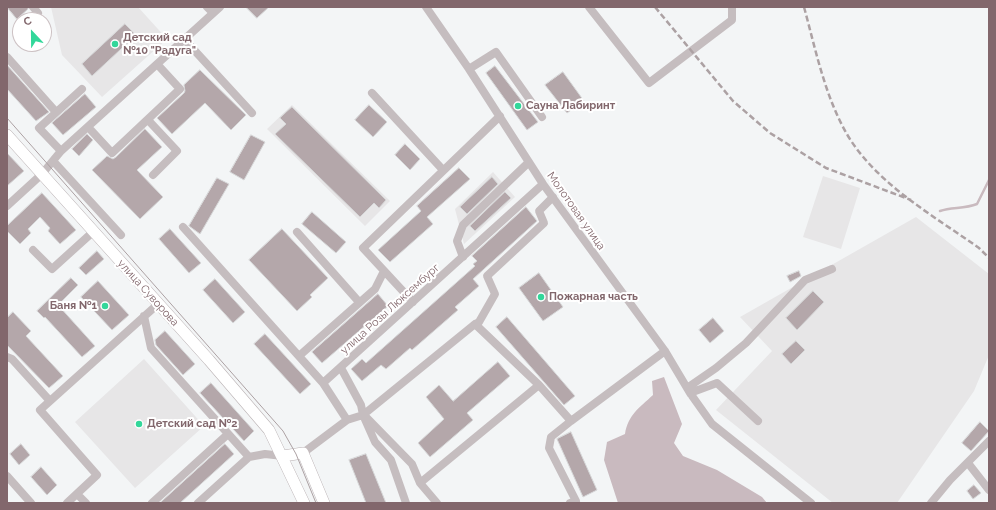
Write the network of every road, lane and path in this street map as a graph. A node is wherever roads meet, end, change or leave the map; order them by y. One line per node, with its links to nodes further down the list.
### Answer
1 (220, 7): 5 (street)
2 (426, 7): 9 (street, Молотовая улица)
3 (589, 7): 4 (street)
4 (732, 7)
5 (210, 10): 6 (street)
6 (184, 39): 8 (street); 13 (street)
7 (7, 57): 12 (street)
8 (157, 64): 16 (street); 17 (street)
9 (469, 69): 14 (street, Молотовая улица); 15 (street)
10 (82, 89): 12 (street)
11 (372, 93): 22 (street)
12 (56, 112): 19 (street)
13 (252, 113)
14 (500, 116): 21 (street, Молотовая улица); 22 (street)
15 (542, 117)
16 (148, 120): 17 (street); 24 (street)
17 (88, 127): 19 (street)
18 (7, 135): 23 (main road, улица Суворова)
19 (61, 151): 20 (street)
20 (54, 162): 23 (street); 31 (street)
21 (529, 162): 25 (street, Молотовая улица); 33 (street)
22 (444, 170): 35 (street)
23 (42, 174): 27 (street); 29 (main road, улица Суворова)
24 (153, 175)
25 (543, 184): 26 (street, Молотовая улица); 33 (street, улица Розы Люксембург)
26 (552, 197): 40 (street); 41 (street, Молотовая улица)
27 (7, 206)
28 (183, 227): 42 (street)
29 (94, 230): 32 (street); 38 (main road, улица Суворова)
30 (297, 232): 36 (street)
31 (121, 235)
32 (33, 250)
33 (463, 257): 37 (street, улица Розы Люксембург)
34 (832, 269): 47 (street)
35 (384, 271): 36 (street); 37 (street)
36 (359, 302): 42 (street)
37 (413, 302): 44 (street, улица Розы Люксембург)
38 (158, 304): 39 (street); 56 (main road, улица Суворова)
39 (144, 316): 48 (street); 53 (street)
40 (475, 324): 46 (street); 49 (street)
41 (665, 351): 47 (street, Молотовая улица); 51 (street)
42 (299, 356): 45 (street)
43 (7, 358): 48 (street)
44 (341, 368): 45 (street, улица Розы Люксембург); 49 (street)
45 (324, 383): 50 (street)
46 (539, 385): 51 (street); 60 (street)
47 (689, 390): 52 (street); 73 (street, Молотовая улица)
48 (50, 402): 62 (street)
49 (363, 415): 50 (street); 60 (street); 70 (street)
50 (347, 420): 55 (street)
51 (571, 421): 72 (street)
52 (758, 421)
53 (228, 434): 57 (street); 67 (street)
54 (989, 441): 58 (street)
55 (303, 454): 56 (main road); 69 (main road)
56 (283, 456): 57 (street); 68 (main road, улица Суворова)
57 (249, 457): 63 (street)
58 (968, 463): 61 (street); 74 (street)
59 (7, 476): 64 (street)
60 (420, 483): 71 (street)
61 (989, 490)
62 (77, 494): 65 (street); 66 (street)
63 (202, 502)
64 (31, 503)
65 (67, 503)
66 (86, 503)
67 (152, 503)
68 (304, 503)
69 (324, 503)
70 (406, 503)
71 (437, 503)
72 (570, 503)
73 (811, 503)
74 (931, 503)

